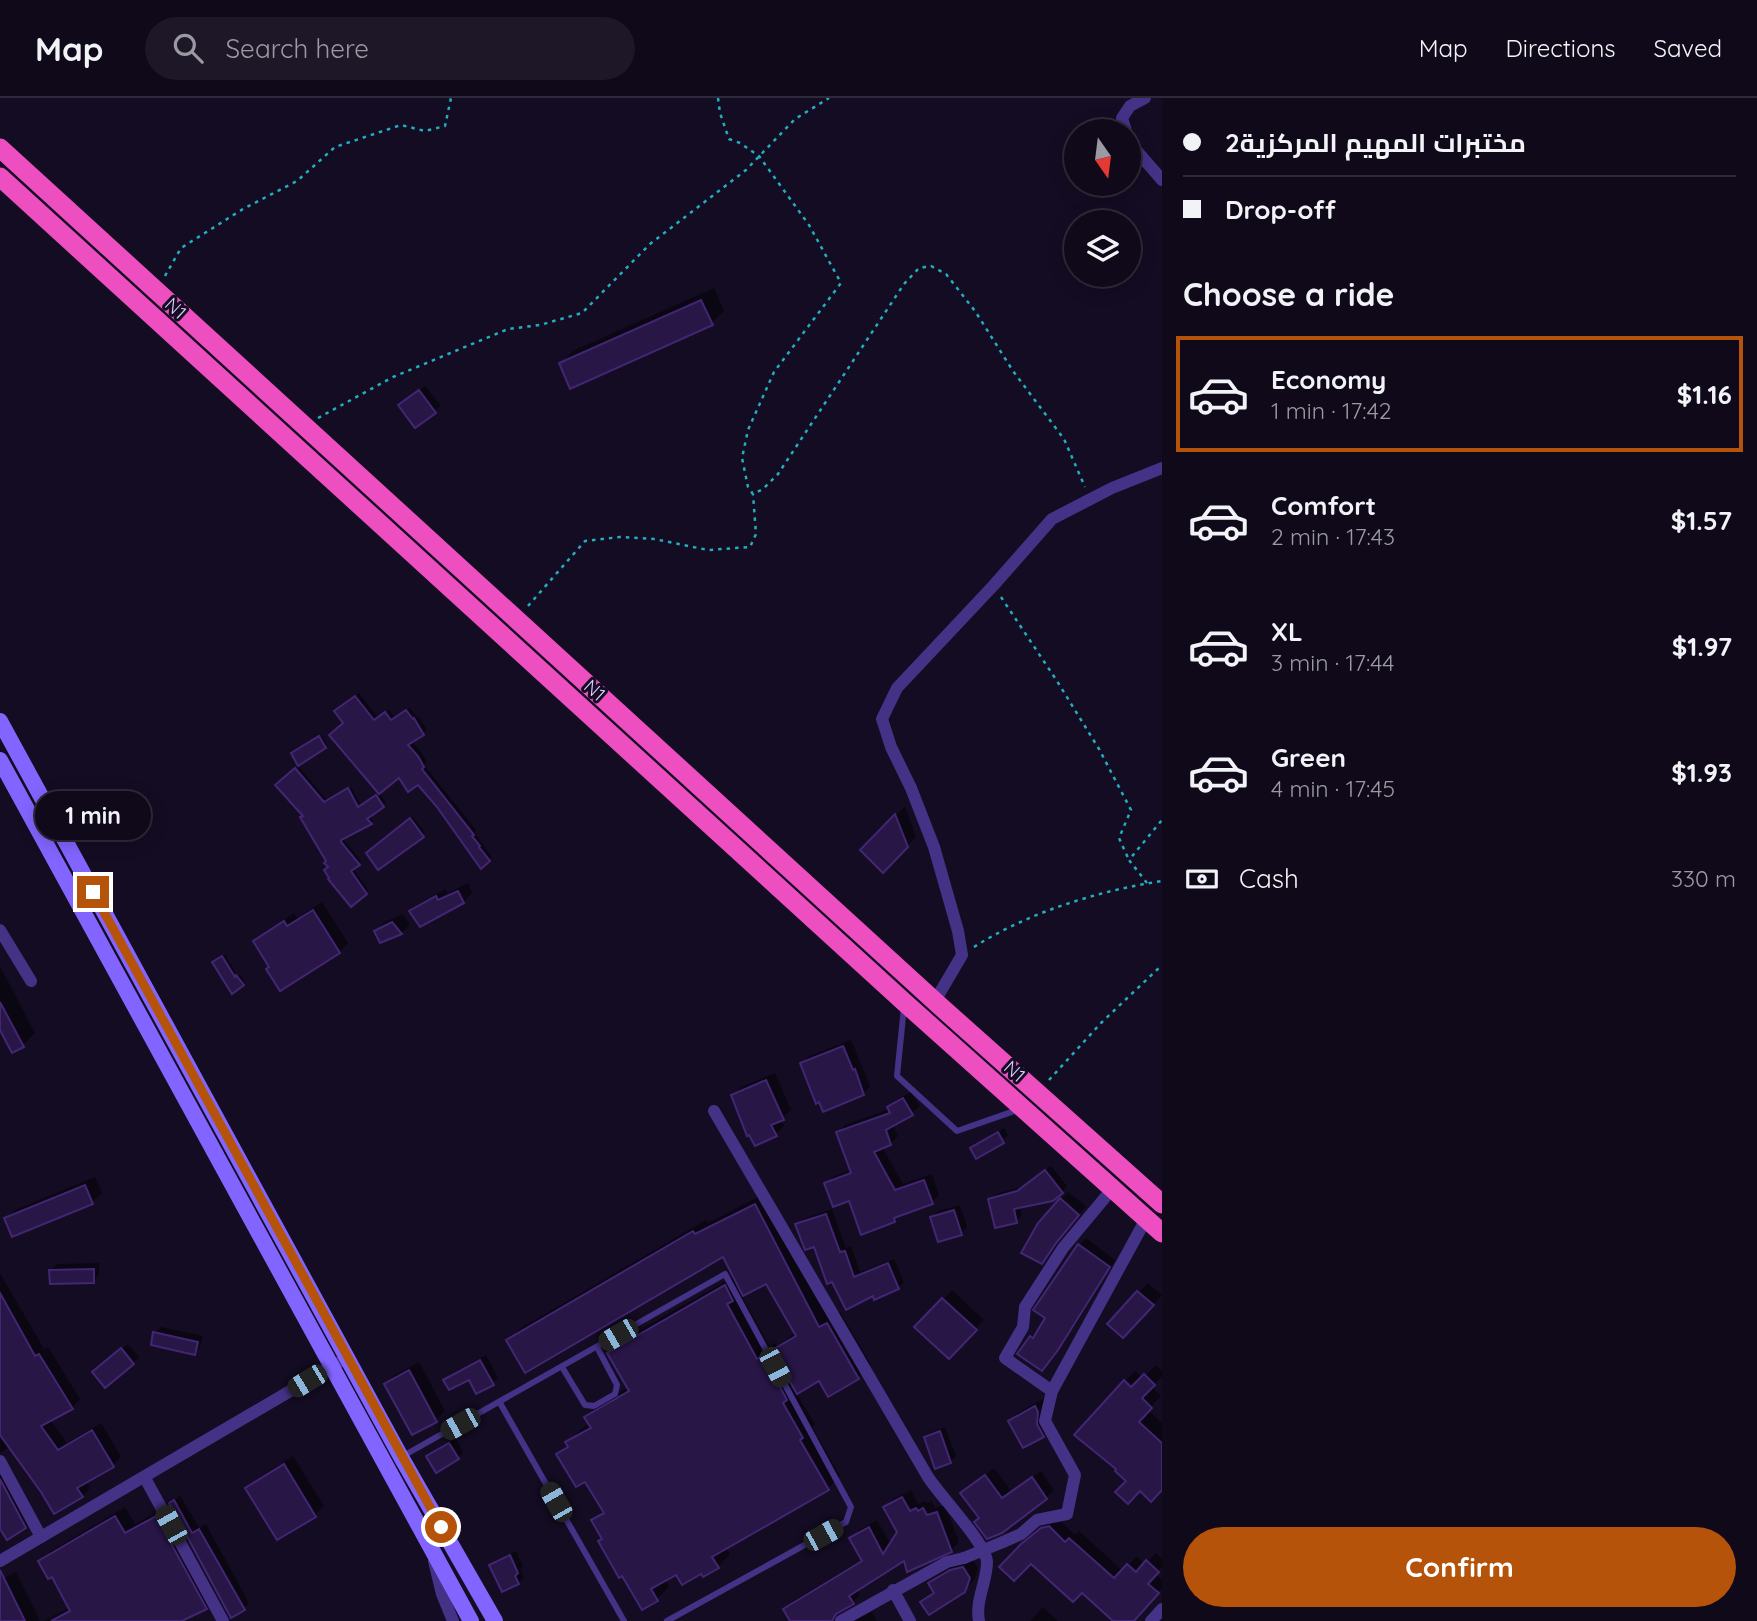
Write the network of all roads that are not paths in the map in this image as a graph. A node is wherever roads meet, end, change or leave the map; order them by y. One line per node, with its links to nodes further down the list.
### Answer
1 (1145, 98): 2 (street)
2 (1122, 119)
3 (0, 148): 12 (highway, N1)
4 (1141, 156): 6 (street)
5 (0, 177): 13 (highway, N1 / N1)
6 (1162, 180)
7 (1162, 467): 12 (street)
8 (0, 720): 21 (main road)
9 (0, 760): 22 (main road)
10 (0, 930): 11 (street)
11 (32, 981)
12 (935, 1001): 17 (highway, N1)
13 (904, 1002): 14 (highway, N1 / N1); 14 (lane)
14 (1022, 1108): 16 (highway, N1 / N1)
15 (714, 1111): 42 (street)
16 (1113, 1188): 18 (highway, N1 / N1); 24 (street)
17 (1162, 1204)
18 (1146, 1219): 19 (highway, N1 / N1); 24 (street)
19 (1162, 1233)
20 (597, 1347): 23 (lane); 23 (lane); 39 (lane)
21 (347, 1358): 22 (street); 26 (main road)
22 (331, 1367): 28 (street); 30 (main road)
23 (562, 1367): 25 (lane)
24 (1052, 1391): 32 (street, bridge)
25 (499, 1403): 26 (lane); 38 (lane)
26 (401, 1457): 37 (main road)
27 (0, 1461): 29 (street)
28 (145, 1478): 29 (street); 34 (street)
29 (41, 1537): 31 (street)
30 (431, 1550): 35 (street); 36 (main road)
31 (0, 1561)
32 (893, 1590): 40 (street); 41 (street)
33 (1162, 1609): 43 (street)
34 (223, 1621)
35 (453, 1621)
36 (471, 1621)
37 (495, 1621)
38 (624, 1621)
39 (667, 1621)
40 (841, 1621)
41 (910, 1621)
42 (979, 1621)
43 (1151, 1621)

